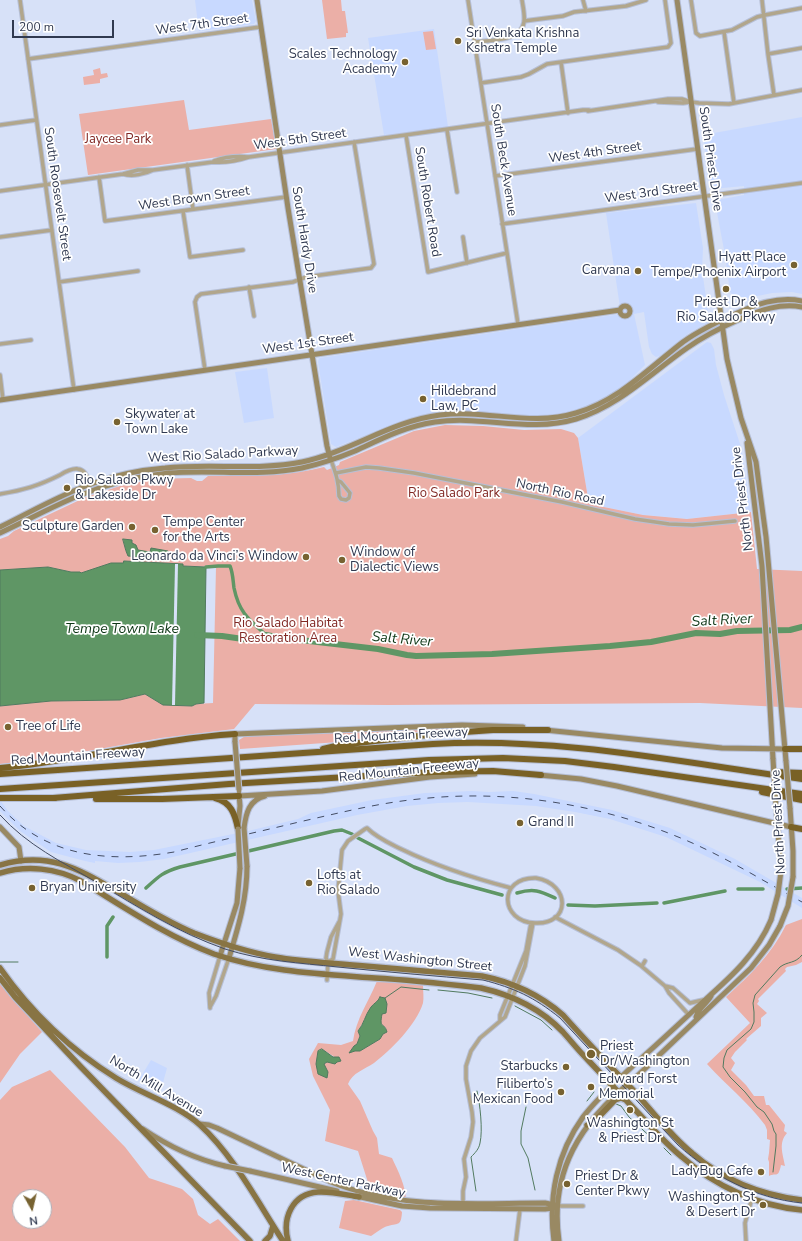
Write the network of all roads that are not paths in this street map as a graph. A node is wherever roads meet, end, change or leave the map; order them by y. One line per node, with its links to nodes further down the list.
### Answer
1 (20, 0): 20 (street, South Roosevelt Street)
2 (257, 0): 15 (main road, South Hardy Drive)
3 (468, 0): 17 (street, South Beck Avenue)
4 (522, 0): 14 (street)
5 (583, 0): 12 (street)
6 (646, 0): 12 (street)
7 (665, 0): 21 (street)
8 (677, 0): 25 (main road, South Priest Drive)
9 (691, 0): 16 (street)
10 (762, 0): 13 (street)
11 (802, 8): 13 (street)
12 (586, 10): 14 (street)
13 (764, 14): 16 (street); 19 (street)
14 (524, 21): 17 (street)
15 (260, 27): 20 (street, West 7th Street); 35 (main road, South Hardy Drive)
16 (724, 32): 26 (street)
17 (474, 42): 22 (street, South Beck Avenue)
18 (802, 48): 19 (street)
19 (768, 54): 24 (street)
20 (28, 59): 28 (street, South Roosevelt Street)
21 (561, 62): 22 (street); 27 (street)
22 (481, 83): 29 (street, South Beck Avenue)
23 (802, 90): 24 (street, West 5th Street)
24 (774, 95): 26 (street, West 5th Street)
25 (691, 102): 26 (street, West 5th Street); 27 (street, West 5th Street); 34 (main road, South Priest Drive)
26 (734, 103)
27 (570, 113): 29 (street, West 5th Street)
28 (36, 120): 30 (street); 40 (street, South Roosevelt Street)
29 (487, 124): 31 (street, West 5th Street); 37 (street, South Beck Avenue)
30 (0, 125)
31 (448, 130): 32 (street, West 5th Street); 42 (street)
32 (406, 135): 33 (street, West 5th Street); 53 (street, South Robert Road)
33 (354, 142): 35 (street, West 5th Street); 55 (street)
34 (697, 148): 37 (street, West 4th Street); 43 (main road, South Priest Drive)
35 (280, 152): 36 (street, West 5th Street); 44 (main road, South Hardy Drive)
36 (187, 165): 38 (street, West 5th Street); 45 (street)
37 (495, 176): 47 (street, South Beck Avenue)
38 (99, 177): 40 (street, West 5th Street); 46 (street, West Brown Street)
39 (802, 183): 43 (street, West 3rd Street)
40 (46, 185): 41 (street, West 5th Street); 48 (street, South Roosevelt Street)
41 (0, 191)
42 (457, 192)
43 (704, 196): 47 (street, West 3rd Street); 62 (main road, South Priest Drive)
44 (286, 197): 45 (street, West Brown Street); 55 (main road, South Hardy Drive)
45 (194, 209): 46 (street, West Brown Street)
46 (183, 210): 51 (street)
47 (502, 224): 52 (street, South Beck Avenue)
48 (52, 230): 49 (street); 56 (street, South Roosevelt Street)
49 (0, 237)
50 (463, 237): 53 (street)
51 (243, 250)
52 (507, 253): 53 (street); 63 (street, South Beck Avenue)
53 (466, 263)
54 (138, 271): 56 (street)
55 (300, 280): 57 (street); 67 (main road, South Hardy Drive)
56 (60, 282): 70 (street, South Roosevelt Street)
57 (249, 287): 61 (street); 68 (street)
58 (802, 301): 62 (main road, West Rio Salado Parkway)
59 (801, 306): 64 (main road, West Rio Salado Parkway)
60 (620, 310): 63 (main road, West 1st Street)
61 (254, 316)
62 (721, 320): 64 (main road, North Priest Drive); 72 (main road, West Rio Salado Parkway)
63 (518, 324): 67 (main road, West 1st Street)
64 (722, 328): 72 (main road, West Rio Salado Parkway); 73 (main road, North Priest Drive)
65 (31, 340): 66 (street)
66 (0, 344)
67 (312, 355): 68 (main road, West 1st Street); 74 (main road, South Hardy Drive)
68 (205, 370): 70 (main road, West 1st Street)
69 (0, 375): 71 (street)
70 (74, 390): 71 (main road, West 1st Street)
71 (2, 400)
72 (472, 417): 74 (main road, West Rio Salado Parkway)
73 (747, 436): 87 (main road, North Priest Drive); 88 (main road, North Priest Drive)
74 (330, 458): 75 (street, South Hardy Drive); 77 (main road, West Rio Salado Parkway); 79 (main road, West Rio Salado Parkway)
75 (336, 473): 76 (street, South Hardy Drive); 82 (street, North Rio Road)
76 (339, 481): 78 (street, South Hardy Drive); 80 (street, South Hardy Drive)
77 (90, 484): 79 (street); 81 (street); 83 (main road, West Rio Salado Parkway)
78 (346, 489): 80 (street); 80 (street)
79 (93, 490): 84 (main road, West Rio Salado Parkway)
80 (340, 492)
81 (0, 494)
82 (735, 521)
83 (0, 527)
84 (0, 533)
85 (548, 730): 86 (main road); 87 (main road); 90 (highway)
86 (235, 734): 91 (highway); 99 (main road, bridge)
87 (772, 749): 88 (main road); 106 (main road, North Priest Drive, bridge)
88 (785, 749): 89 (highway); 108 (main road, North Priest Drive, bridge)
89 (802, 749)
90 (303, 753): 92 (highway, Red Mountain Freeway); 94 (highway, Red Mountain Freeway)
91 (0, 768)
92 (753, 771): 93 (highway); 96 (highway, Red Mountain Freeway)
93 (802, 773)
94 (0, 774)
95 (541, 775): 100 (main road, Red Mountain Freeeway); 103 (highway); 106 (main road, Red Mountain Freeeway)
96 (802, 779)
97 (731, 784): 98 (highway, Red Mountain Freeway); 101 (highway, Red Mountain Freeway); 105 (highway)
98 (1, 789)
99 (239, 793): 100 (main road, Red Mountain Freeeway); 104 (highway); 109 (main road)
100 (292, 793): 109 (main road)
101 (802, 794)
102 (3, 798): 103 (highway)
103 (53, 798): 104 (highway)
104 (204, 798): 109 (highway)
105 (802, 800)
106 (778, 824): 108 (main road, Red Mountain Freeeway); 130 (main road, North Priest Drive, bridge)
107 (0, 827): 111 (main road)
108 (791, 827): 110 (highway); 134 (main road, North Priest Drive, bridge)
109 (241, 828): 118 (main road, bridge); 119 (main road, bridge)
110 (802, 829)
111 (21, 861): 112 (main road, West Washington Street); 118 (main road, West Washington Street)
112 (0, 865)
113 (0, 874): 120 (main road, West Washington Street)
114 (511, 888): 115 (street); 116 (street); 117 (street)
115 (555, 917): 117 (street); 124 (street)
116 (340, 921): 123 (street); 123 (street)
117 (532, 923): 128 (street)
118 (224, 944): 119 (main road, West Washington Street); 120 (main road)
119 (232, 946): 121 (main road); 123 (main road, West Washington Street)
120 (220, 956): 121 (main road, West Washington Street); 121 (street)
121 (229, 958): 127 (main road, West Washington Street)
122 (645, 961): 124 (street)
123 (328, 962): 127 (street); 128 (main road, West Washington Street)
124 (642, 966): 129 (street)
125 (0, 968): 126 (main road, North Mill Avenue)
126 (1, 976): 136 (main road, North Mill Avenue); 137 (main road, North Mill Avenue)
127 (327, 977): 131 (main road, West Washington Street)
128 (515, 986): 131 (street); 131 (street); 138 (main road, West Washington Street)
129 (665, 986): 132 (street); 133 (street)
130 (712, 993): 132 (main road, North Priest Drive); 134 (main road)
131 (510, 997): 135 (street); 135 (street); 140 (main road, West Washington Street)
132 (706, 1000): 133 (main road, North Priest Drive)
133 (689, 1015): 138 (main road, North Priest Drive)
134 (697, 1019): 139 (main road, North Priest Drive)
135 (500, 1021): 149 (street)
136 (88, 1058): 137 (main road); 144 (main road, North Mill Avenue)
137 (82, 1068): 143 (main road, North Mill Avenue)
138 (621, 1078): 139 (main road, West Washington Street); 140 (main road, North Priest Drive)
139 (627, 1084): 141 (main road, North Priest Drive); 148 (main road, West Washington Street)
140 (612, 1086): 141 (main road, West Washington Street); 150 (main road, North Priest Drive)
141 (618, 1092): 142 (main road, West Washington Street); 145 (main road, North Priest Drive)
142 (626, 1100): 145 (main road); 147 (main road, West Washington Street)
143 (134, 1123): 146 (main road, West Center Parkway, bridge); 156 (main road, North Mill Avenue)
144 (200, 1124): 149 (main road, West Center Parkway); 155 (main road, North Mill Avenue)
145 (587, 1125): 151 (main road, North Priest Drive)
146 (359, 1196): 149 (main road, West Center Parkway); 159 (main road)
147 (752, 1198): 154 (main road, West Washington Street); 163 (street)
148 (802, 1200)
149 (463, 1206): 150 (main road, West Center Parkway); 153 (main road, West Center Parkway)
150 (552, 1206): 151 (main road, West Center Parkway); 153 (main road, West Center Parkway); 161 (main road, North Priest Drive)
151 (558, 1206): 152 (street, West Center Parkway); 162 (main road, North Priest Drive)
152 (583, 1206)
153 (520, 1209): 160 (street)
154 (802, 1210)
155 (273, 1226): 157 (main road); 158 (main road, North Mill Avenue)
156 (250, 1241)
157 (265, 1241)
158 (283, 1241)
159 (288, 1241)
160 (516, 1241)
161 (554, 1241)
162 (559, 1241)
163 (746, 1241)

